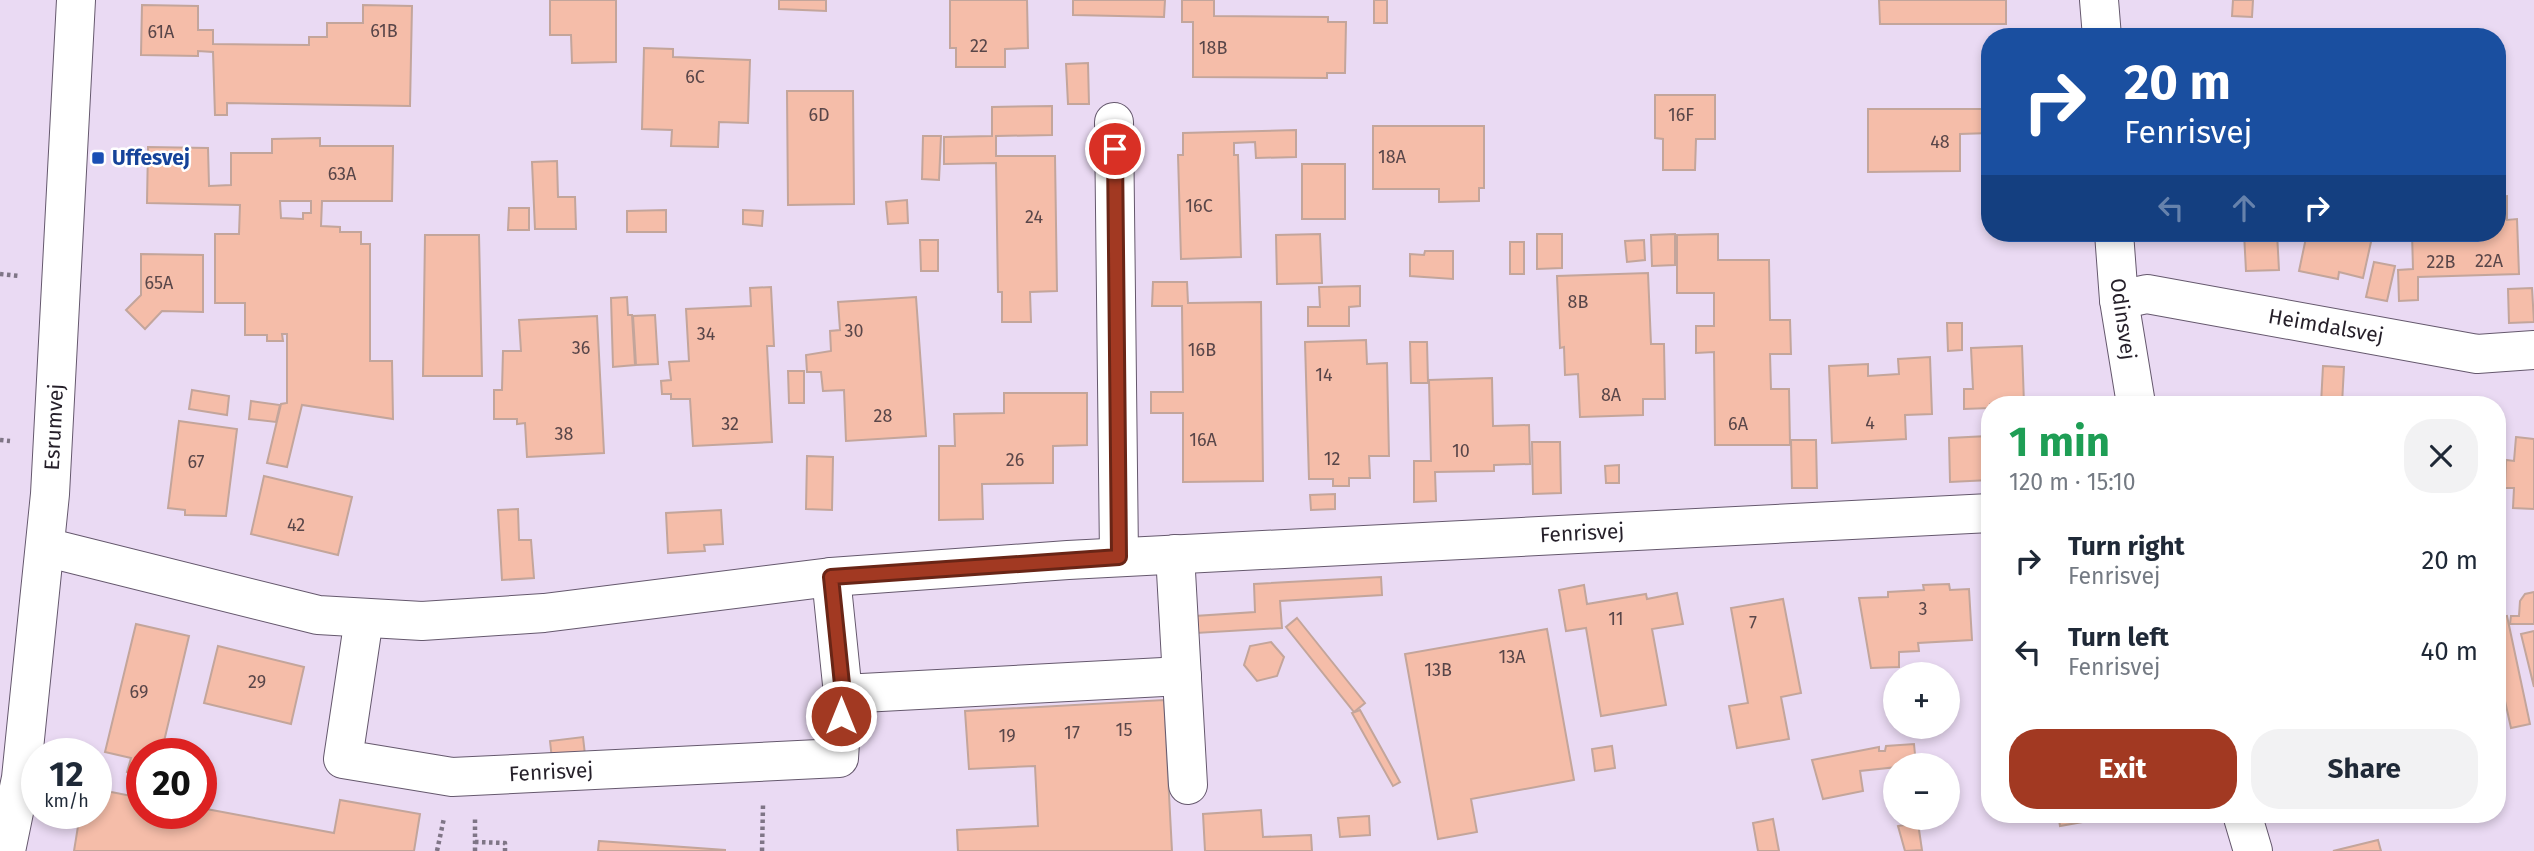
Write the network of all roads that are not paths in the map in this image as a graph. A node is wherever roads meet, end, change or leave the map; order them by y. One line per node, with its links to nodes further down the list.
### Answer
1 (76, 0): 10 (street, Esrumvej)
2 (2099, 0): 3 (street)
3 (2101, 28)
4 (1114, 122): 12 (street)
5 (2115, 242): 6 (street, Odinsvej)
6 (2119, 299): 7 (street, Heimdalsvej); 8 (street, Odinsvej)
7 (2534, 350)
8 (2135, 396)
9 (1981, 513): 11 (street, Fenrisvej)
10 (44, 547): 14 (street, Fenrisvej); 19 (street, Esrumvej)
11 (1175, 554): 12 (street, Fenrisvej); 15 (street)
12 (1119, 557): 13 (street, Fenrisvej)
13 (831, 577): 14 (street, Fenrisvej); 16 (street, Fenrisvej)
14 (364, 618): 16 (street, Fenrisvej)
15 (1182, 676): 16 (street); 17 (street)
16 (843, 694)
17 (1188, 785)
18 (2245, 823): 20 (street)
19 (6, 851)
20 (2253, 851)

